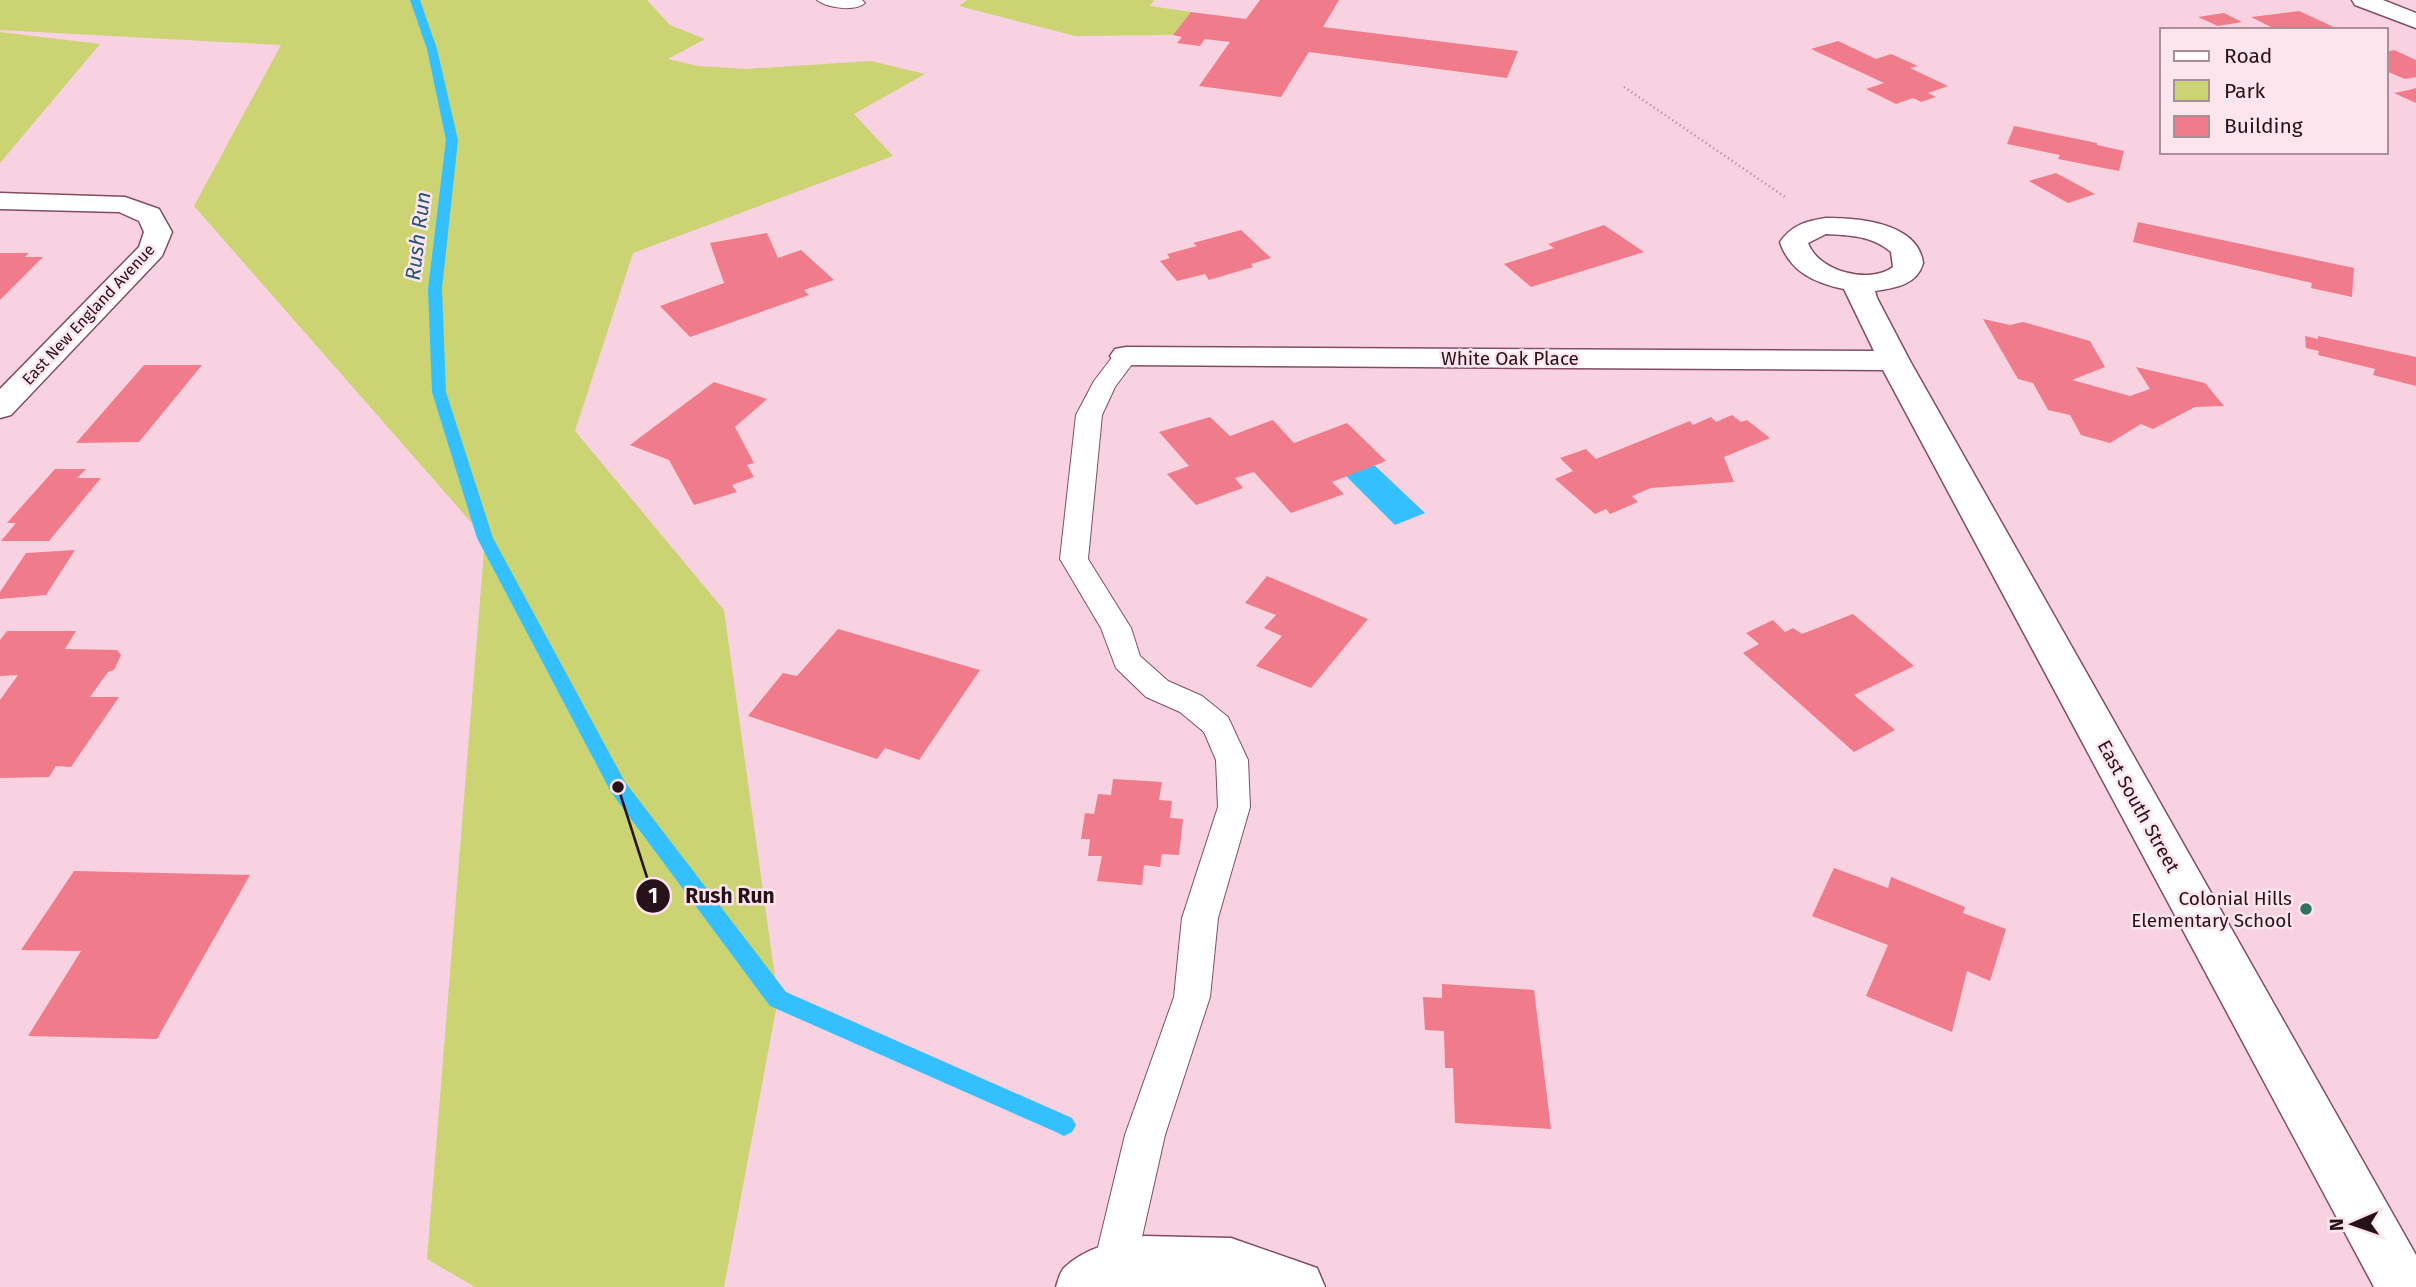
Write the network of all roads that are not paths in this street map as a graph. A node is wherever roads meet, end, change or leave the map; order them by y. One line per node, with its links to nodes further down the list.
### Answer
1 (826, 0): 3 (lane)
2 (2363, 0): 4 (street)
3 (856, 3)
4 (2416, 21)
5 (0, 201): 9 (street, East New England Avenue)
6 (1857, 282): 6 (street); 8 (street, East South Street)
7 (1126, 356): 8 (street, White Oak Place); 10 (lane)
8 (1894, 361): 12 (street, East South Street)
9 (0, 408)
10 (1099, 1278): 11 (street)
11 (1298, 1287)
12 (2404, 1287)

